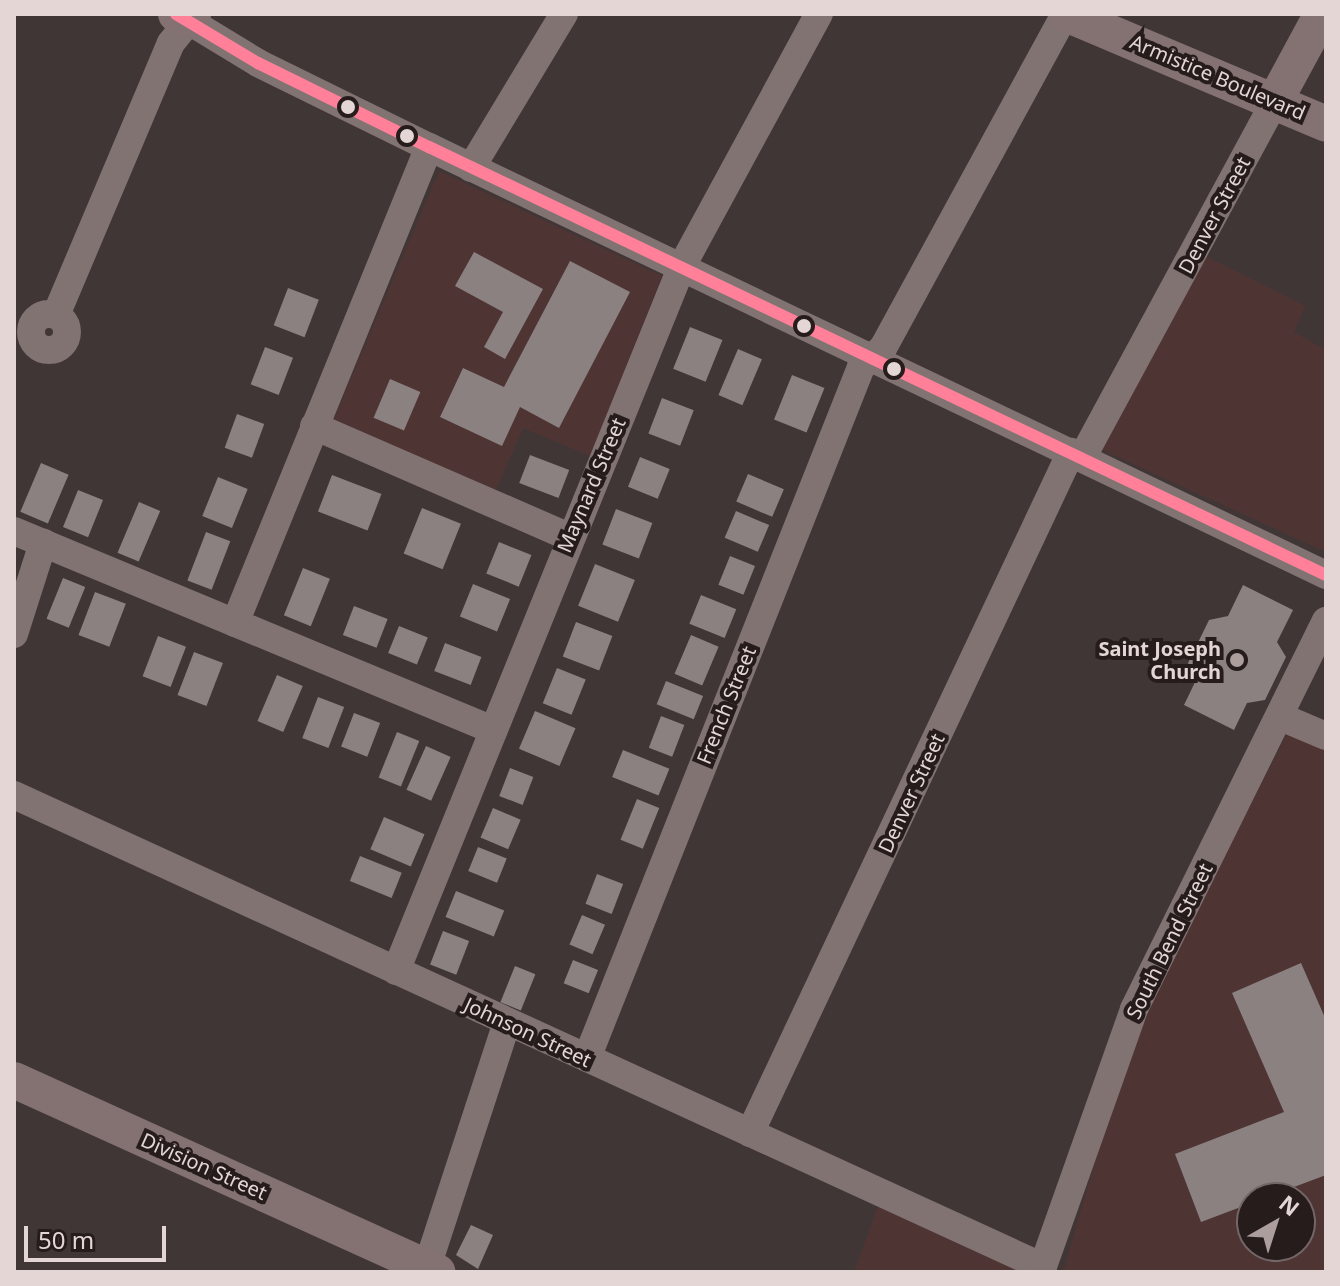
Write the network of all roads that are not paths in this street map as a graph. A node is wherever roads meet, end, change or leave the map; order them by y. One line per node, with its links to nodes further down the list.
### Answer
1 (564, 14): 9 (street)
2 (819, 14): 10 (street, Maynard Street)
3 (1065, 14): 6 (main road, Armistice Boulevard); 12 (street, French Street)
4 (1322, 14): 6 (main road, Denver Street)
5 (186, 16): 8 (street); 11 (street)
6 (1276, 99): 7 (main road, Armistice Boulevard); 14 (street, Denver Street)
7 (1326, 124)
8 (429, 147): 9 (street); 13 (street)
9 (471, 168): 10 (street)
10 (682, 266): 12 (street); 16 (street, Maynard Street)
11 (56, 315)
12 (873, 357): 14 (street); 28 (street, French Street)
13 (314, 426): 16 (street); 20 (street)
14 (1077, 455): 18 (street); 30 (street, Denver Street)
15 (14, 531): 17 (street)
16 (569, 537): 23 (street, Maynard Street)
17 (43, 543): 20 (street); 21 (street)
18 (1326, 575)
19 (1326, 621): 22 (street, South Bend Street)
20 (235, 623): 23 (street)
21 (14, 634)
22 (1281, 717): 24 (street); 33 (street, South Bend Street)
23 (493, 730): 26 (street, Maynard Street)
24 (1326, 736)
25 (14, 795): 26 (street, Johnson Street)
26 (396, 971): 27 (street, Johnson Street)
27 (507, 1022): 28 (street, Johnson Street); 32 (street)
28 (587, 1058): 30 (street, Johnson Street)
29 (14, 1080): 31 (main road, Division Street)
30 (750, 1133): 33 (street, Johnson Street)
31 (385, 1262): 32 (main road, Division Street)
32 (432, 1270)
33 (1042, 1270)

